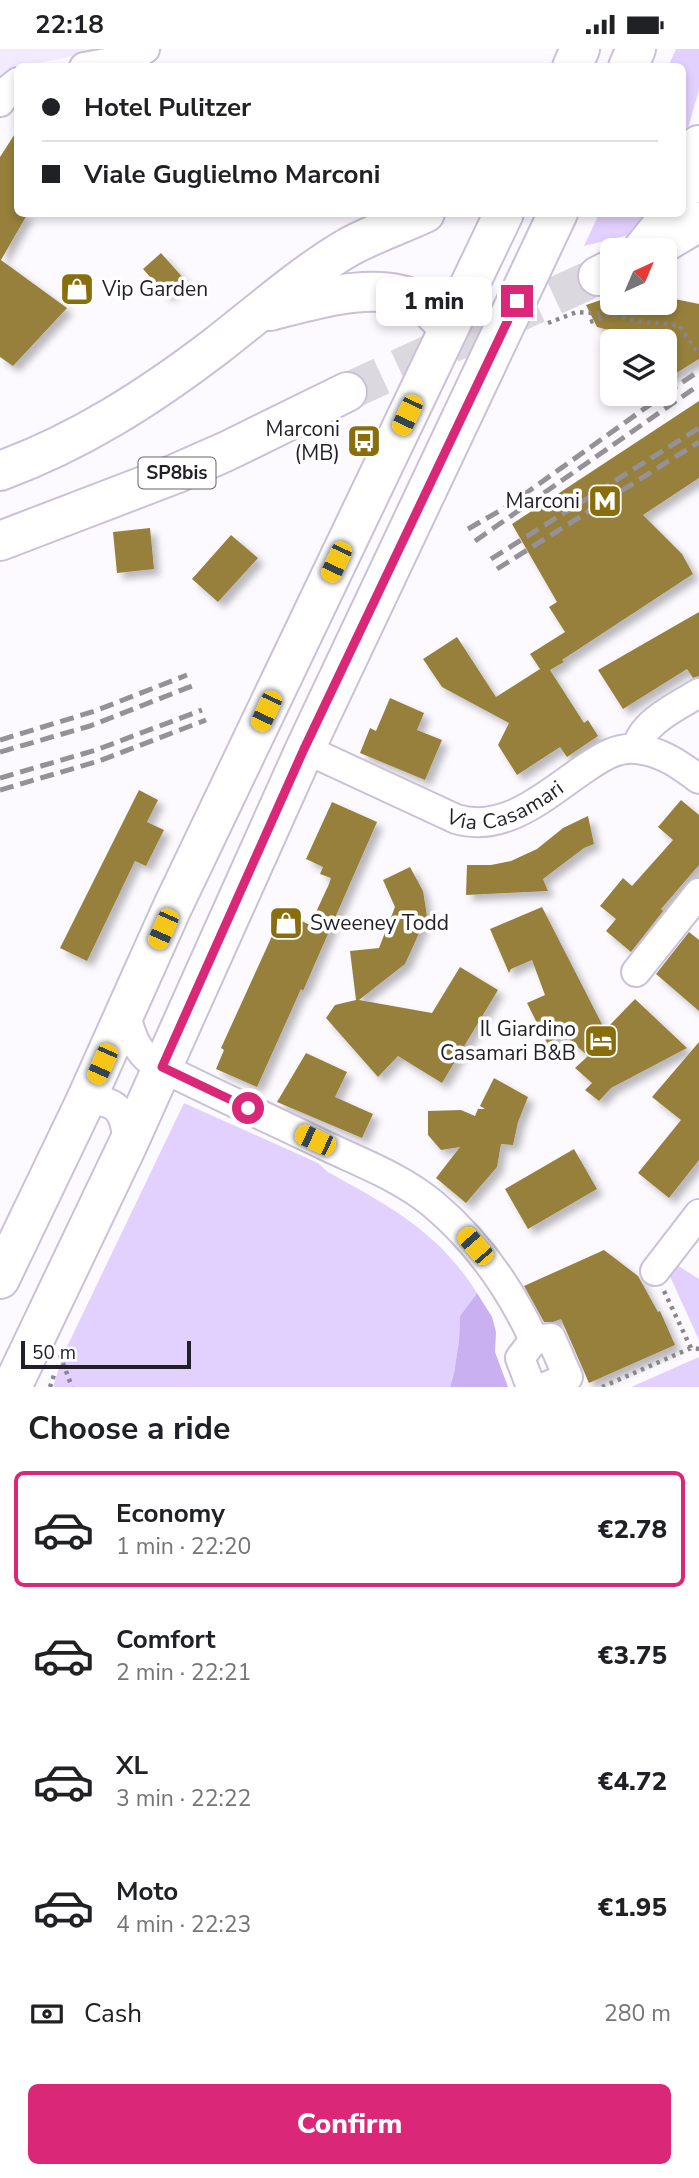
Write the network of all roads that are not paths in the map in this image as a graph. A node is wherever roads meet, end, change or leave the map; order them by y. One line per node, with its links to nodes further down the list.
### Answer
1 (145, 49): 2 (street)
2 (106, 63)
3 (14, 85): 4 (street)
4 (0, 102)
5 (699, 145): 6 (main road)
6 (686, 182)
7 (416, 217): 14 (main road)
8 (502, 217): 15 (main road)
9 (556, 217): 21 (main road)
10 (669, 217): 12 (main road)
11 (699, 222): 13 (main road)
12 (652, 238)
13 (672, 238)
14 (258, 314): 15 (main road); 17 (main road)
15 (448, 328): 25 (main road)
16 (347, 392): 18 (main road, SP8bis)
17 (0, 471)
18 (0, 541)
19 (699, 692): 20 (street)
20 (637, 748): 21 (street, Via Casamari); 22 (street)
21 (304, 749): 26 (main road)
22 (699, 779)
23 (699, 893): 24 (street)
24 (636, 972)
25 (125, 1013): 26 (street); 27 (main road)
26 (162, 1067): 28 (main road); 32 (street)
27 (85, 1102): 28 (street); 31 (main road)
28 (128, 1144): 33 (main road)
29 (699, 1214): 30 (street)
30 (655, 1271)
31 (0, 1279)
32 (534, 1340): 36 (street); 37 (street)
33 (48, 1346): 34 (main road); 35 (main road)
34 (12, 1387)
35 (26, 1387)
36 (531, 1387)
37 (545, 1387)

